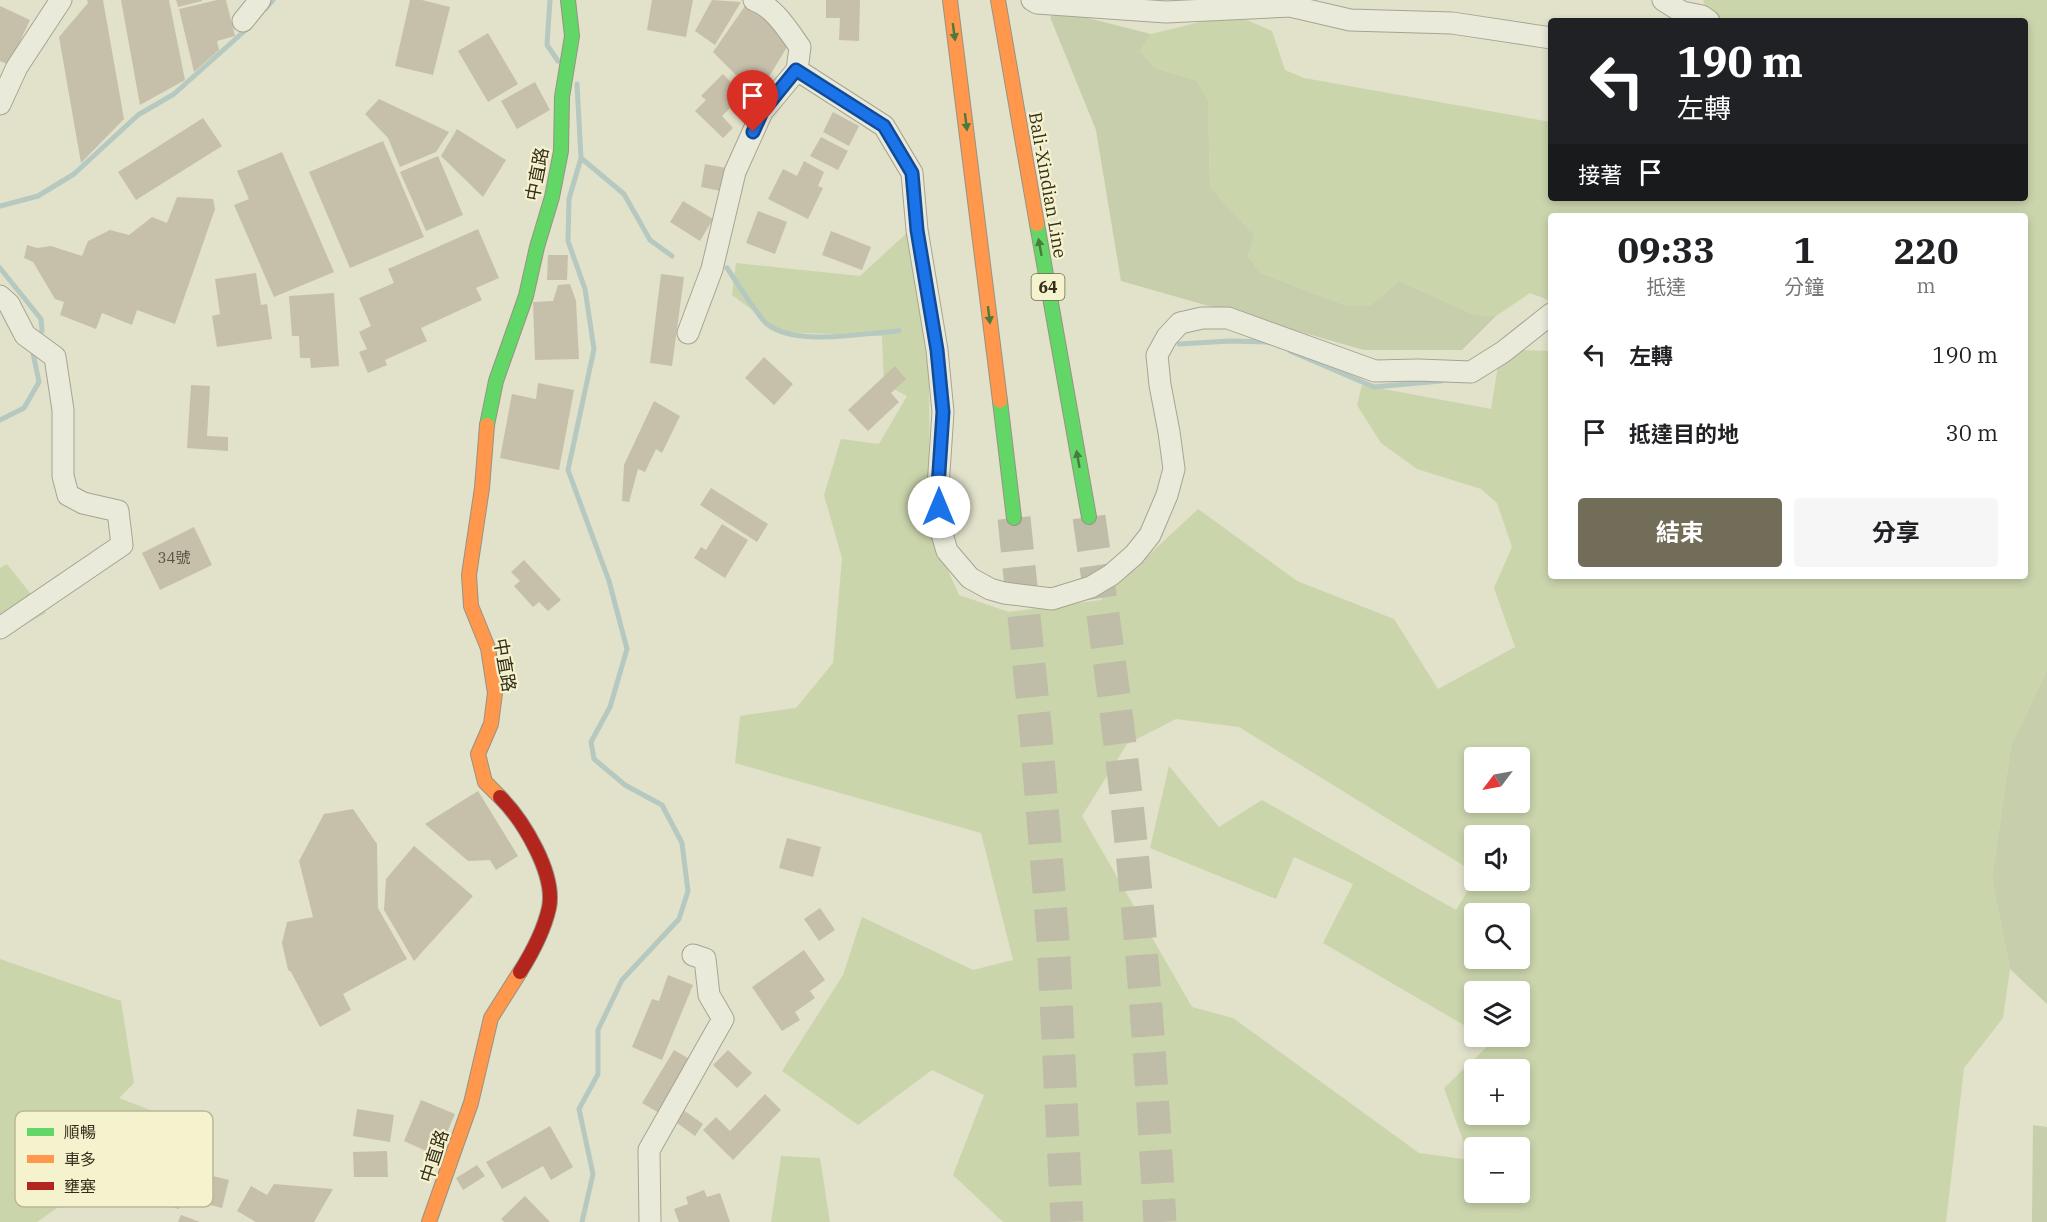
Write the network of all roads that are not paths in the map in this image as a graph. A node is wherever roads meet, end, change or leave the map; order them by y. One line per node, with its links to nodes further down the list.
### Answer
1 (61, 0): 13 (street)
2 (260, 0): 10 (street)
3 (568, 0): 21 (main road, 中直路)
4 (753, 0): 12 (street)
5 (950, 0): 18 (main road, one-way to 18)
6 (998, 0): 17 (main road, Bali-Xindian Line / 64, one-way to 6)
7 (1032, 0): 11 (street)
8 (1663, 0): 9 (street)
9 (1705, 18)
10 (243, 21)
11 (1548, 38)
12 (796, 70): 15 (street); 16 (street)
13 (0, 104)
14 (0, 296): 19 (street)
15 (1548, 316)
16 (688, 333)
17 (1089, 517)
18 (1014, 518)
19 (0, 628)
20 (693, 955): 22 (street)
21 (429, 1222)
22 (650, 1222)

